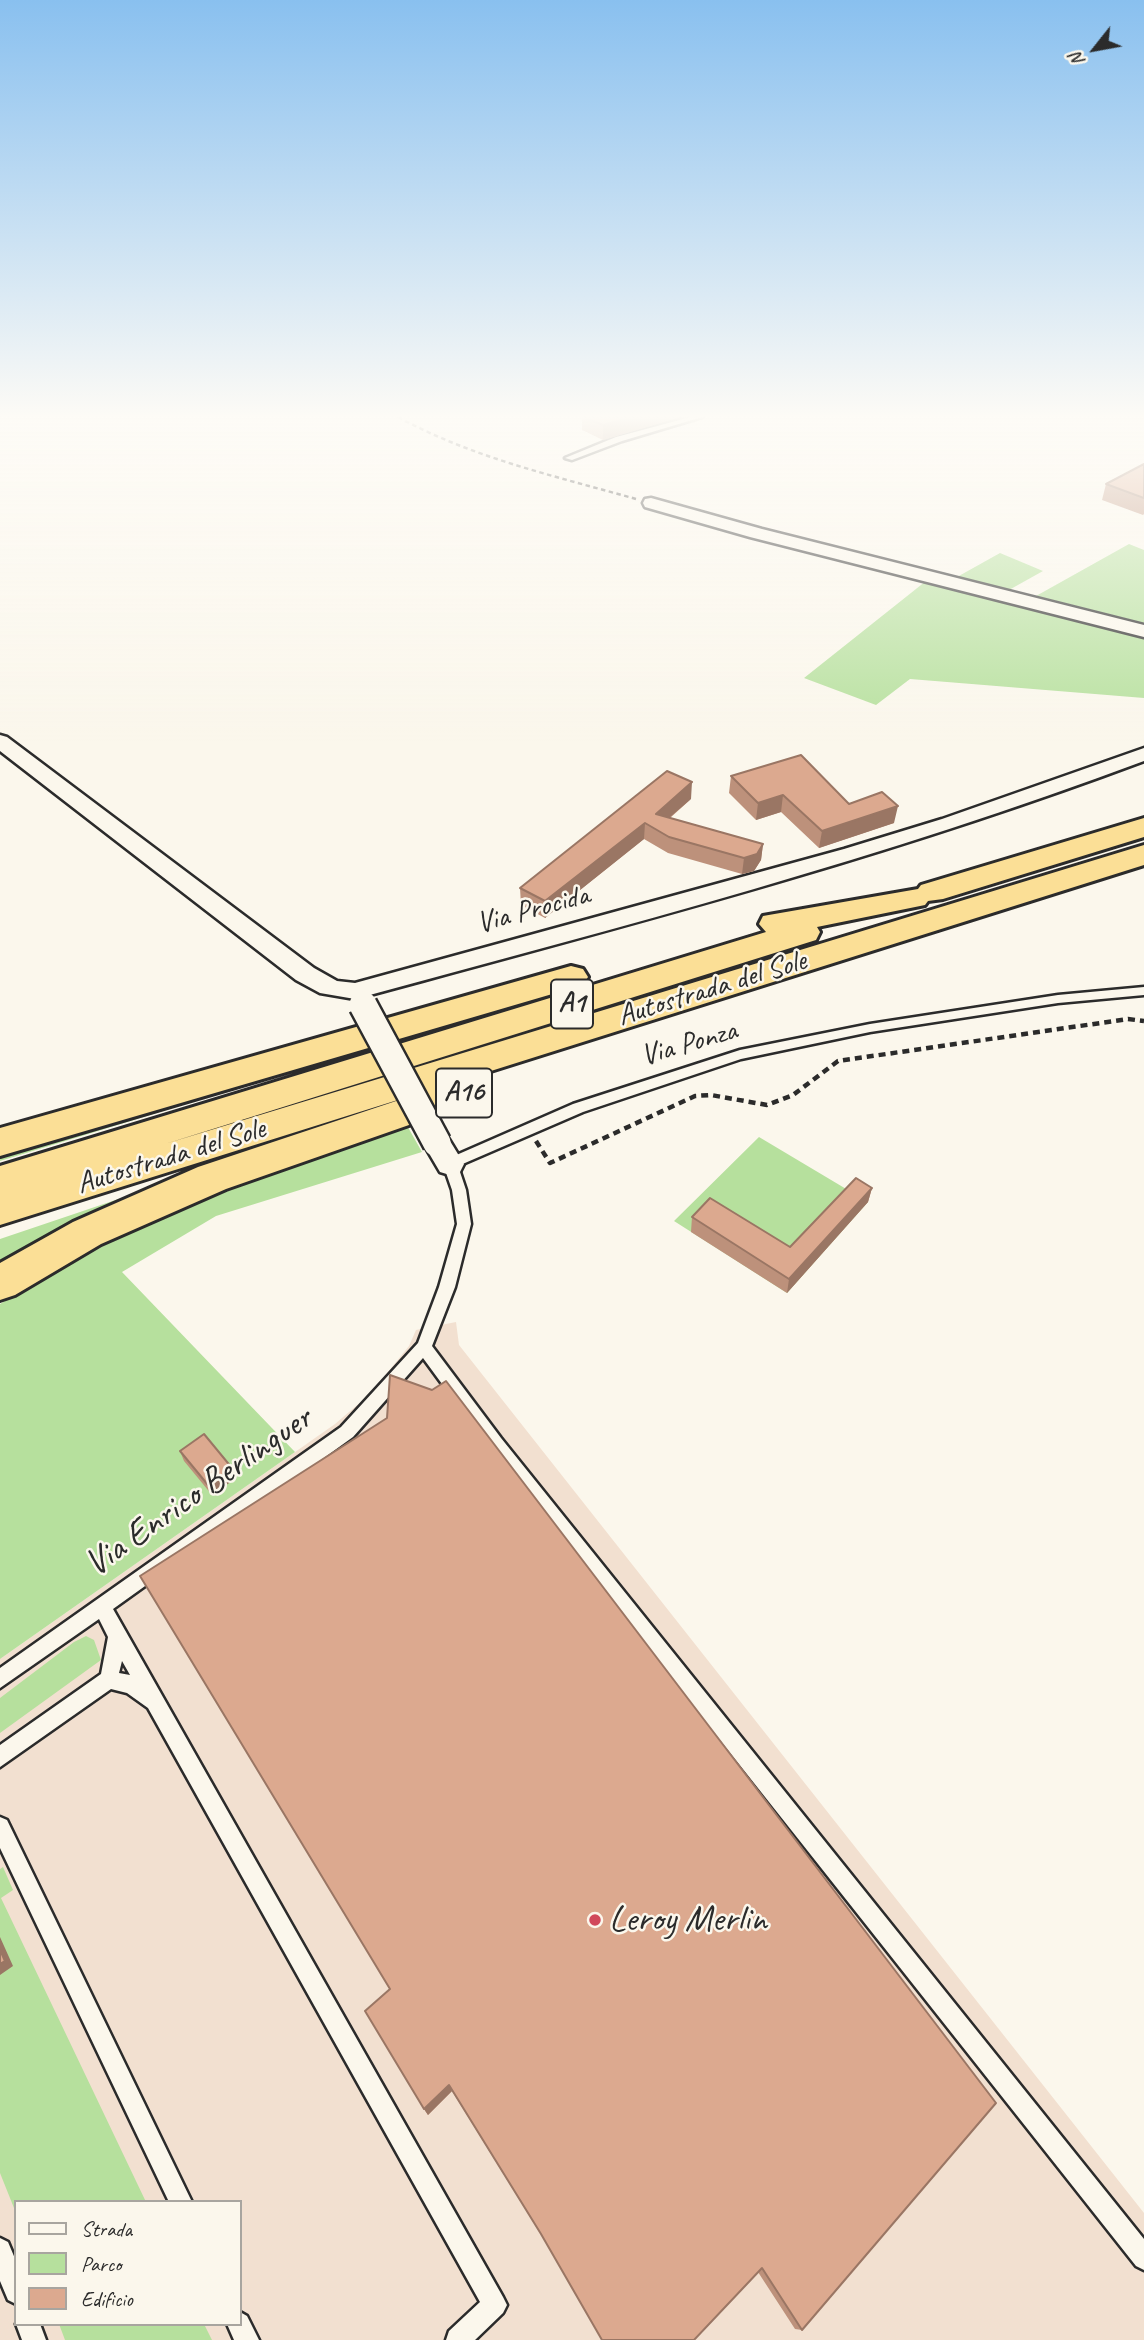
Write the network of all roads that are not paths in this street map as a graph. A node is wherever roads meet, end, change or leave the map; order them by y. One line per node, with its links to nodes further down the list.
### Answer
1 (732, 526): 2 (street)
2 (1144, 631)
3 (0, 741): 9 (street, Via Procida)
4 (1144, 754): 9 (street, Via Procida)
5 (1144, 827): 7 (highway, Autostrada del Sole / A1)
6 (1144, 855): 7 (highway, Autostrada del Sole / A1)
7 (925, 909): 10 (highway); 12 (highway, Autostrada del Sole / A1); 13 (highway, Autostrada del Sole / A1); 14 (highway, A16)
8 (1144, 991): 11 (lane, Via Ponza)
9 (359, 998): 11 (street, bridge)
10 (0, 1142)
11 (444, 1153): 15 (lane)
12 (0, 1181)
13 (0, 1210)
14 (0, 1283)
15 (424, 1347): 16 (lane, Via Enrico Berlinguer); 25 (lane)
16 (101, 1606): 17 (lane); 18 (lane, Via Enrico Berlinguer)
17 (118, 1634): 19 (lane); 20 (lane)
18 (0, 1678)
19 (109, 1679): 20 (lane); 21 (lane)
20 (156, 1703): 27 (lane)
21 (0, 1757)
22 (0, 1827): 23 (lane)
23 (180, 2200)
24 (0, 2250): 26 (lane)
25 (1144, 2258)
26 (14, 2287)
27 (458, 2340)

